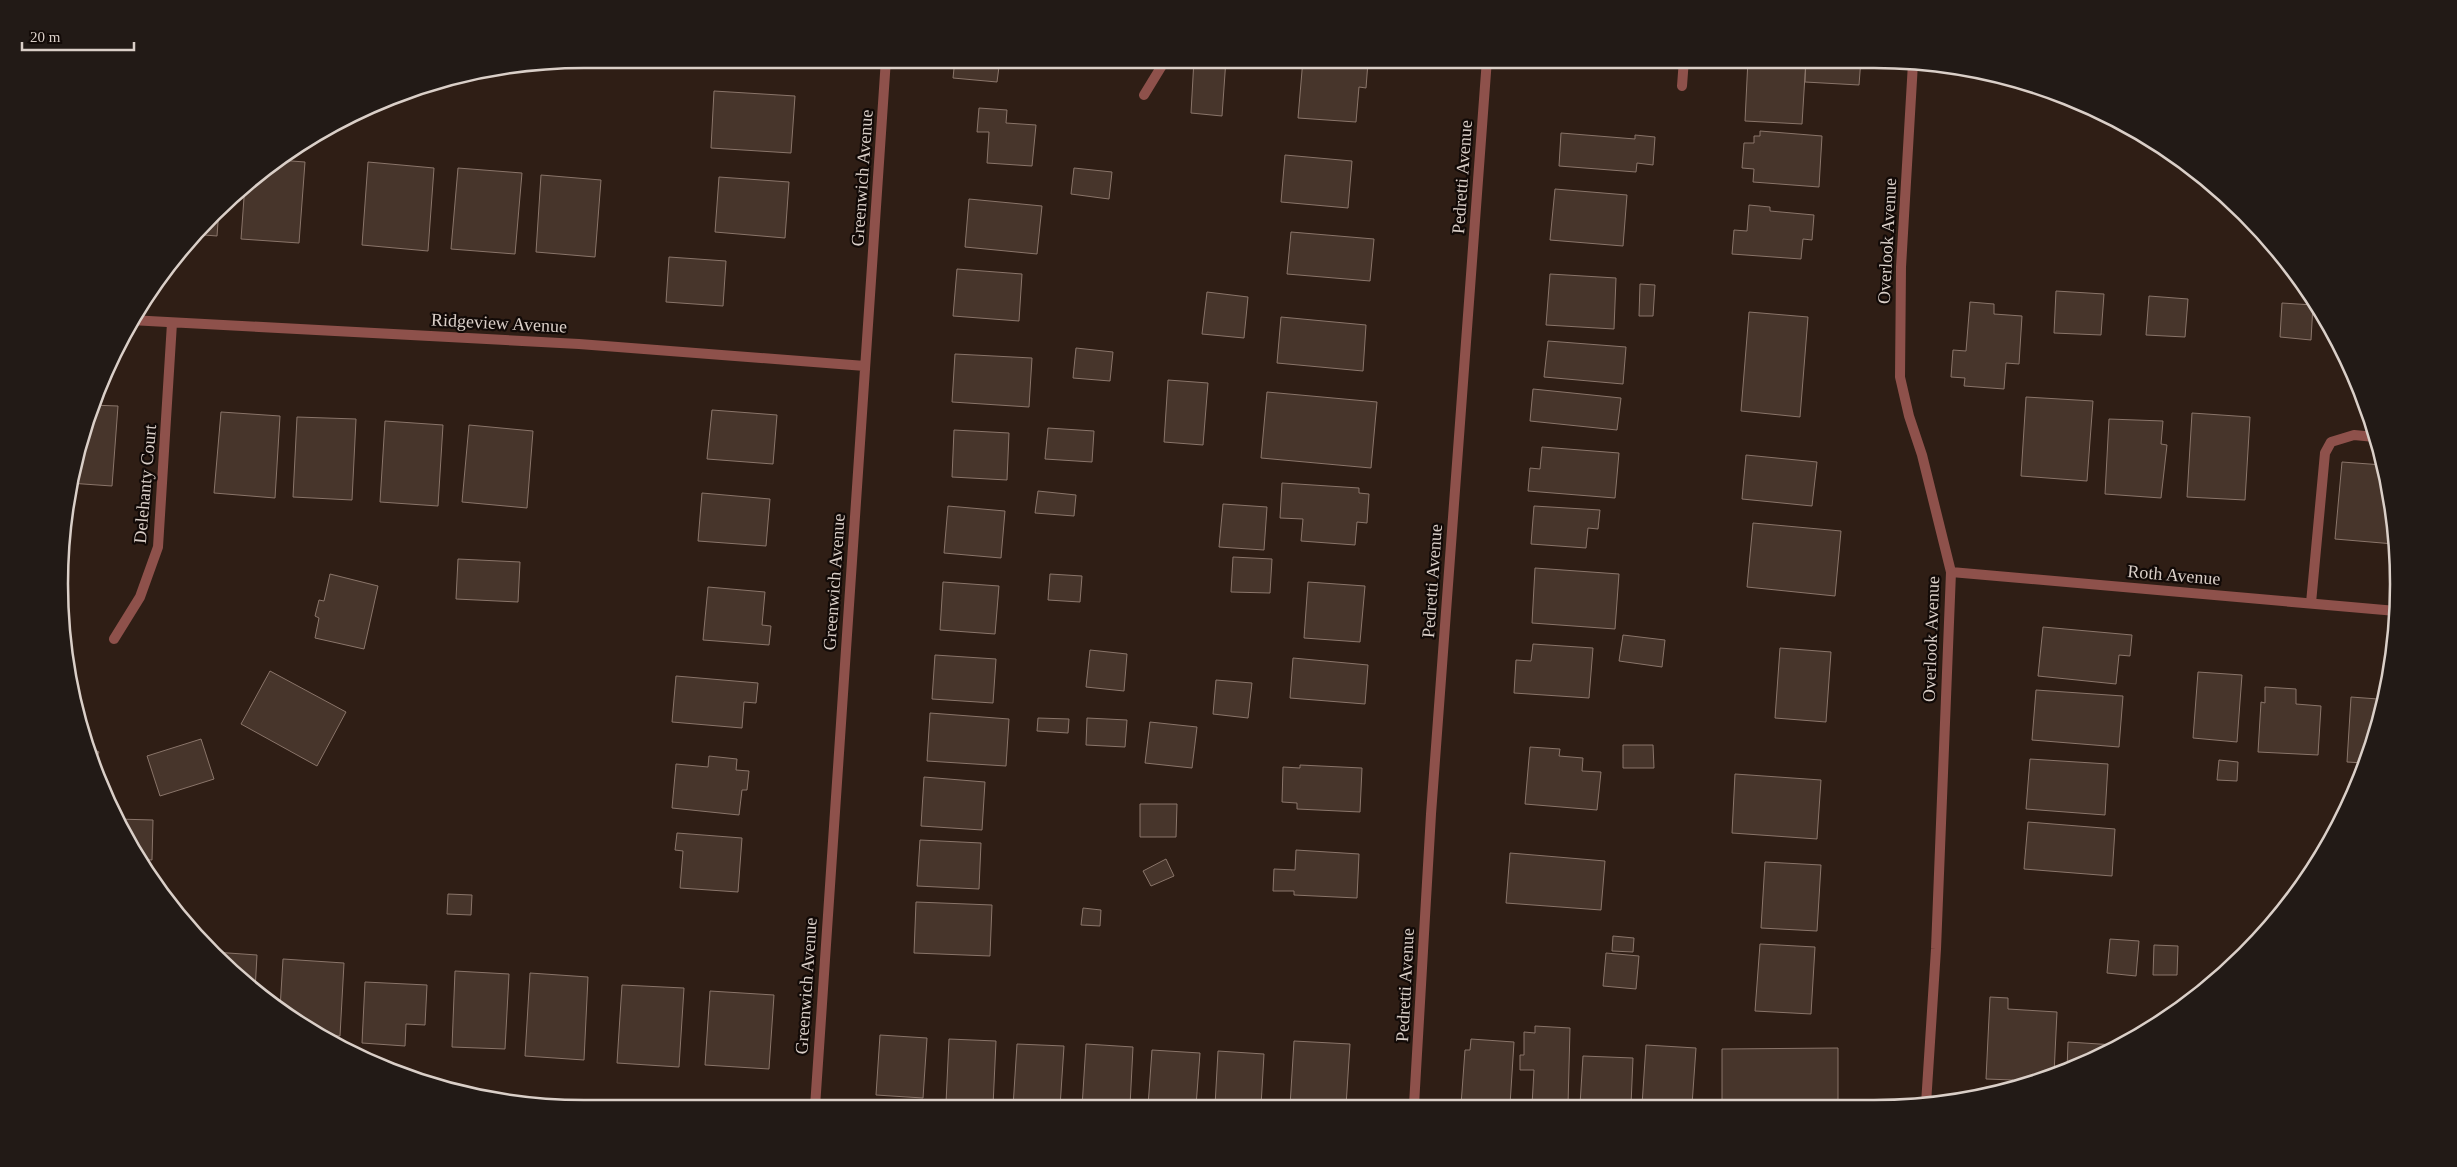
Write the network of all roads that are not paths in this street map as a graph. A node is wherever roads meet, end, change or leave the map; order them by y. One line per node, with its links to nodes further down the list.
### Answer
1 (885, 68): 10 (street, Greenwich Avenue)
2 (1160, 68): 7 (street)
3 (1486, 68): 18 (street, Pedretti Avenue)
4 (1683, 68): 6 (street)
5 (1913, 69): 12 (street, Overlook Avenue)
6 (1682, 86)
7 (1144, 95)
8 (140, 320): 9 (street, Ridgeview Avenue)
9 (172, 322): 10 (street, Ridgeview Avenue); 15 (street, Delehanty Court)
10 (865, 366): 17 (street, Greenwich Avenue)
11 (2368, 436): 13 (street)
12 (1951, 572): 13 (street, Roth Avenue); 16 (street, Overlook Avenue)
13 (2311, 603): 14 (street, Roth Avenue)
14 (2388, 610)
15 (114, 639)
16 (1926, 1096)
17 (817, 1100)
18 (1414, 1100)

